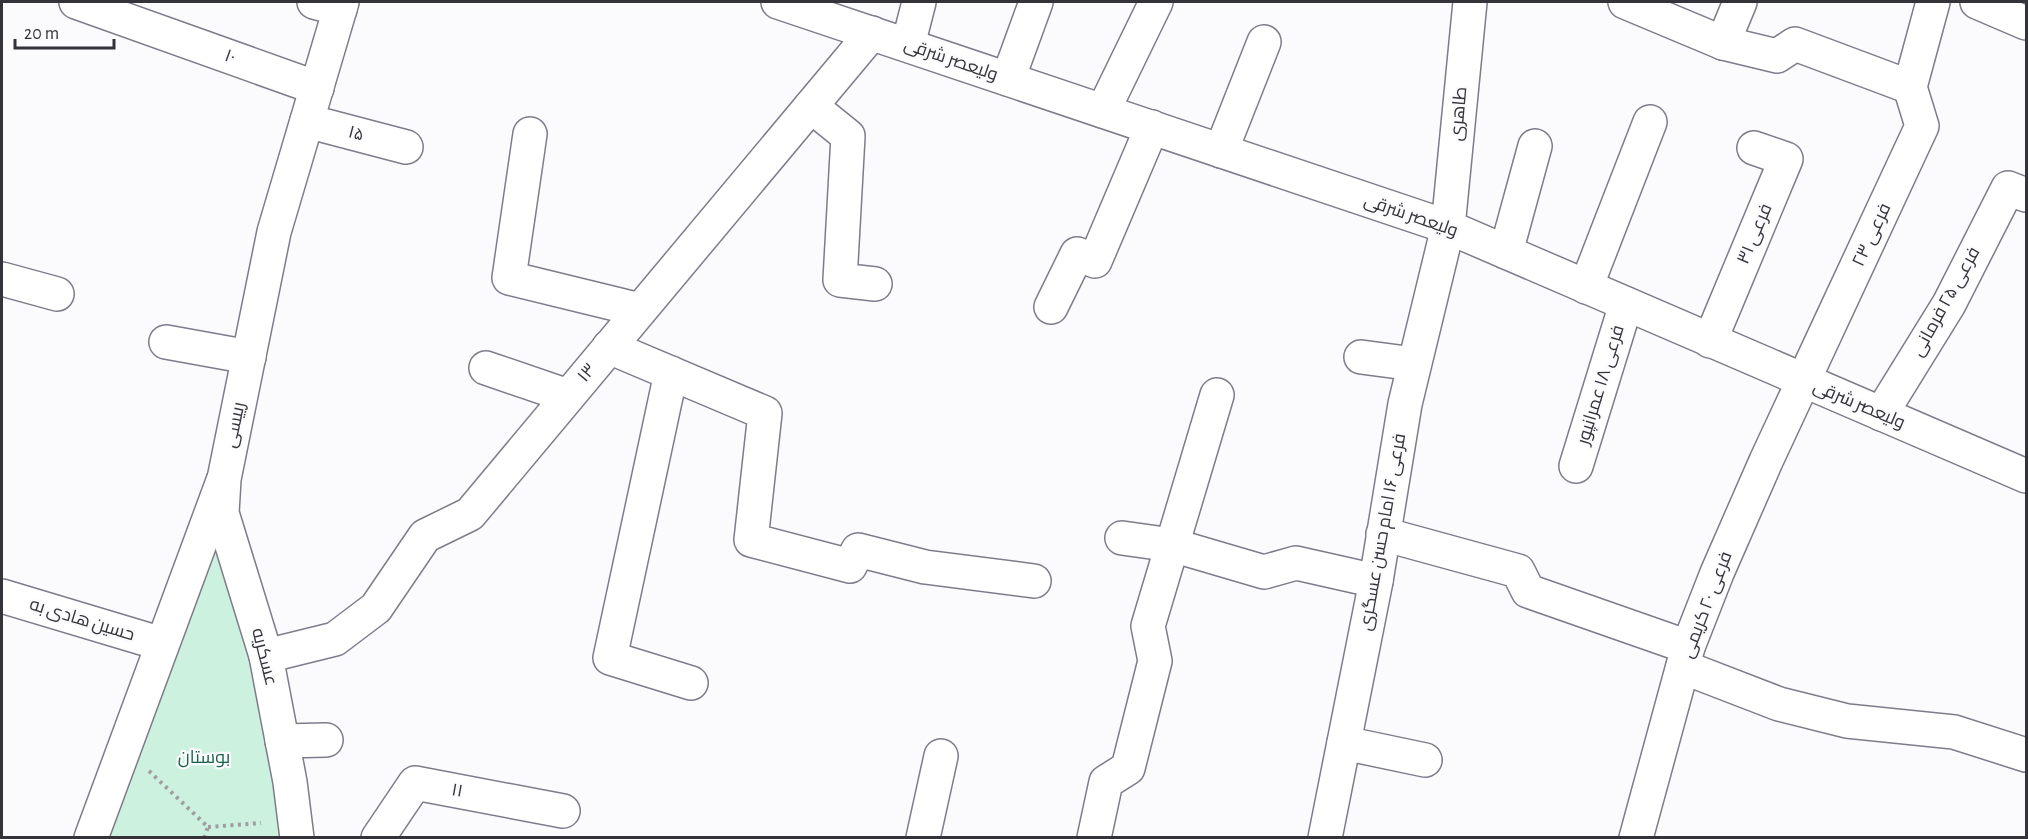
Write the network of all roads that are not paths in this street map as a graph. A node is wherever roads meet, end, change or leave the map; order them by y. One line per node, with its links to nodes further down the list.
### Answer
1 (76, 2): 12 (street, ۱۰)
2 (778, 2): 14 (street, ولیعصر شرقی)
3 (919, 2): 17 (street)
4 (1036, 2): 18 (street)
5 (1156, 2): 22 (street)
6 (1470, 2): 32 (street, طاهری)
7 (1625, 2): 16 (street)
8 (1740, 2): 16 (street)
9 (1933, 2): 19 (street)
10 (1977, 2): 13 (street)
11 (332, 4): 20 (street, رییسی)
12 (144, 13): 20 (street, ۱۰)
13 (2026, 23)
14 (872, 33): 17 (street, ولیعصر شرقی); 21 (street, ۱۳)
15 (1264, 42): 30 (street)
16 (1723, 43): 19 (street)
17 (908, 45): 18 (street, ولیعصر شرقی)
18 (1008, 79): 22 (street, ولیعصر شرقی)
19 (1910, 87): 49 (street, فرعی ۲۳)
20 (316, 88): 23 (street, رییسی)
21 (811, 106): 35 (street); 40 (street, ۱۳)
22 (1103, 111): 25 (street, ولیعصر شرقی)
23 (307, 121): 28 (street, ۱۵); 44 (street, رییسی)
24 (1650, 122): 36 (street)
25 (1152, 127): 30 (street, ولیعصر شرقی); 39 (street)
26 (530, 134): 40 (street)
27 (1535, 146): 33 (street)
28 (406, 147)
29 (1754, 148): 41 (street, فرعی ۳۱)
30 (1221, 151): 32 (street, ولیعصر شرقی)
31 (2017, 191): 52 (street, فرعی ۲۵ فرمانی)
32 (1448, 227): 33 (street, ولیعصر شرقی); 46 (street, فرعی ۱۶ امام حسن عسگری)
33 (1506, 252): 36 (street, ولیعصر شرقی)
34 (2, 279): 37 (street)
35 (875, 284)
36 (1586, 287): 38 (street, ولیعصر شرقی)
37 (57, 294)
38 (1626, 304): 41 (street, ولیعصر شرقی); 53 (street, فرعی ۱۸ عمرانپور)
39 (1051, 307)
40 (640, 310): 43 (street, ۱۳)
41 (1710, 341): 49 (street, ولیعصر شرقی)
42 (166, 342): 44 (street)
43 (609, 347): 48 (street); 51 (street, ۱۳)
44 (249, 357): 55 (street, رییسی)
45 (1361, 357): 46 (street)
46 (1414, 364): 56 (street, فرعی ۱۶ امام حسن عسگری)
47 (486, 368): 51 (street)
48 (671, 373): 59 (street); 65 (street)
49 (1805, 382): 52 (street, ولیعصر شرقی); 64 (street, فرعی ۲۰ کریمی)
50 (1217, 395): 58 (street)
51 (568, 396): 63 (street, ۱۳)
52 (1881, 414): 54 (street, ولیعصر شرقی)
53 (1576, 466)
54 (2026, 476)
55 (224, 479): 62 (street, رییسی); 63 (street, عسکریه)
56 (1383, 534): 60 (street, فرعی ۱۶ امام حسن عسگری); 64 (street)
57 (1122, 538): 58 (street)
58 (1172, 545): 60 (street); 77 (street)
59 (1034, 581)
60 (1376, 581): 68 (street, فرعی ۱۶ امام حسن عسگری)
61 (2, 596): 62 (street, حسین هادی به)
62 (162, 644): 74 (street, رییسی)
63 (266, 656): 67 (street, عسکریه)
64 (1685, 657): 69 (street); 79 (street, فرعی ۲۰ کریمی)
65 (691, 682)
66 (326, 740): 67 (street)
67 (282, 741): 73 (street, عسکریه)
68 (1344, 743): 71 (street); 78 (street, فرعی ۱۶ امام حسن عسگری)
69 (2026, 755)
70 (941, 756): 76 (street)
71 (1425, 760)
72 (563, 811): 75 (street, ۱۱)
73 (296, 829)
74 (91, 837)
75 (378, 837)
76 (923, 837)
77 (1094, 837)
78 (1324, 837)
79 (1636, 837)

